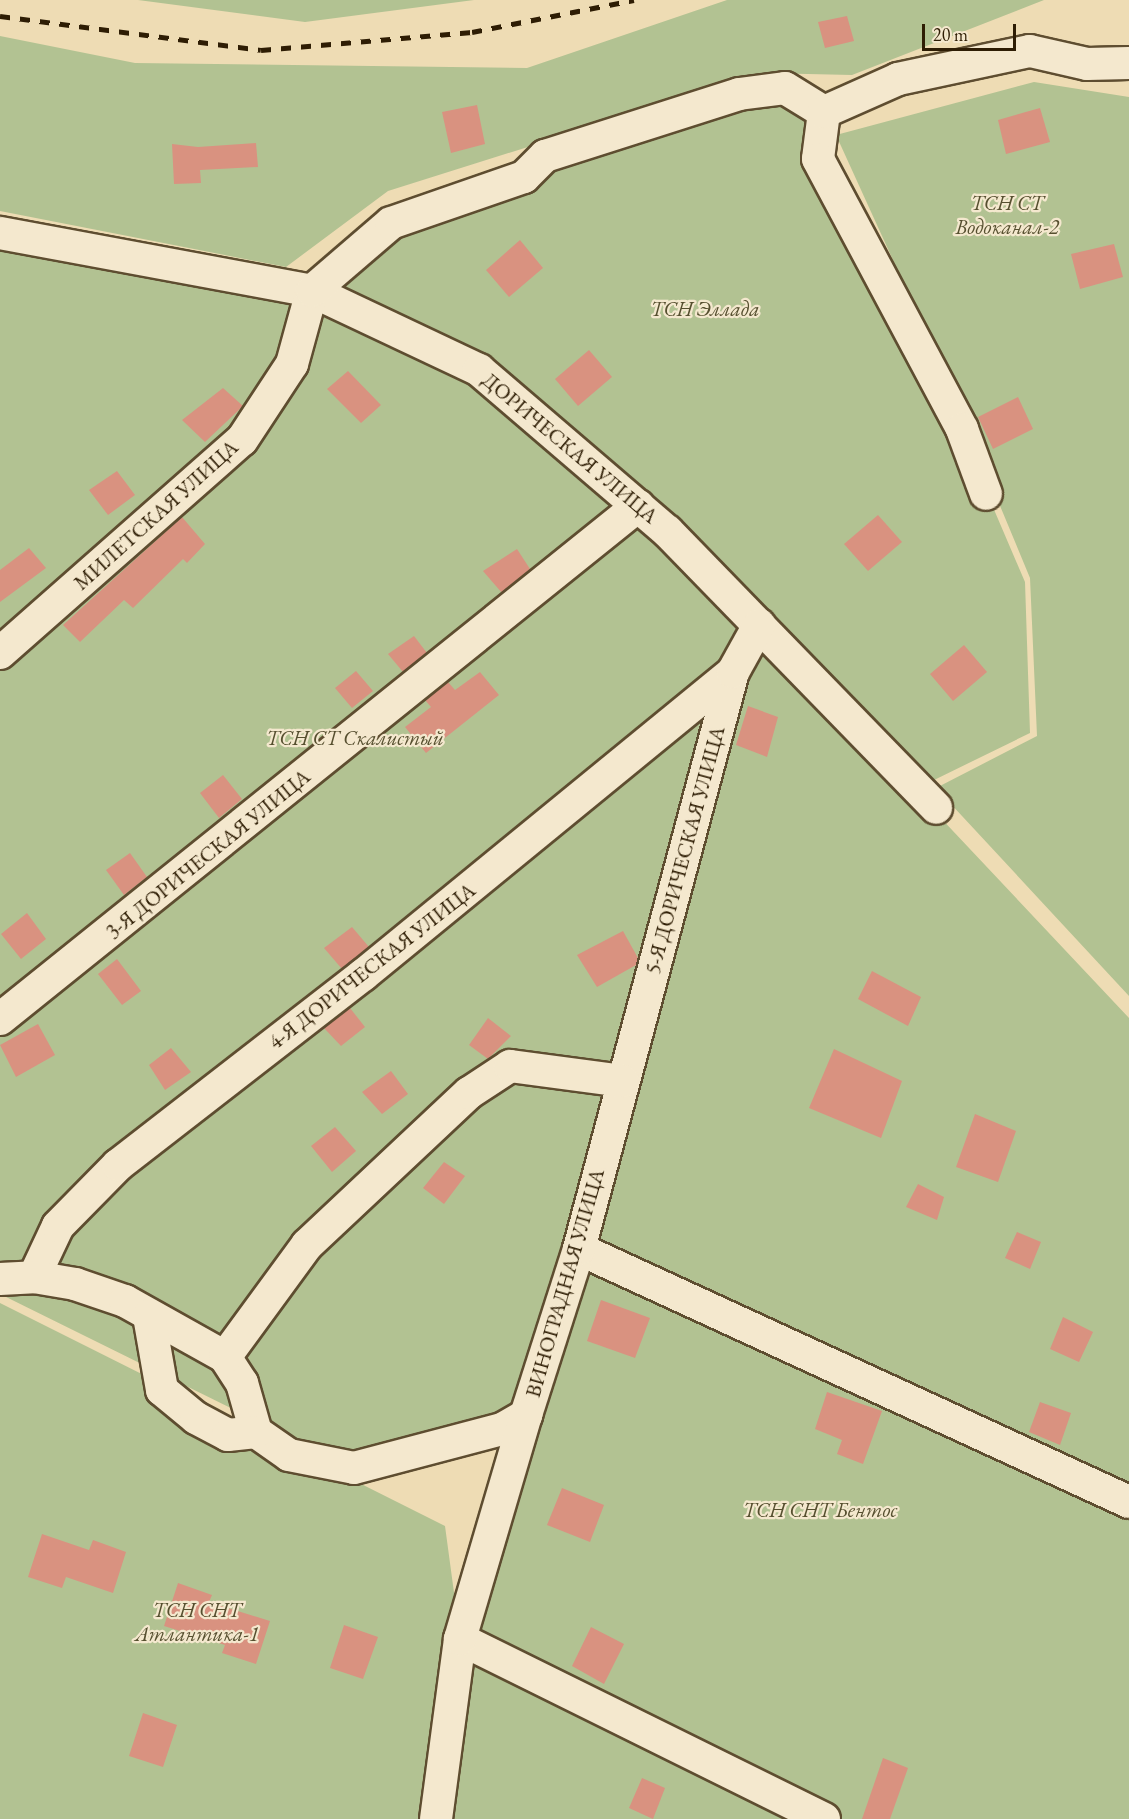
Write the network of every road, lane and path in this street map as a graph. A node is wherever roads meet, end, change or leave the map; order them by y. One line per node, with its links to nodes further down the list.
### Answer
1 (1129, 63): 2 (lane)
2 (824, 112): 4 (lane); 5 (lane)
3 (2, 237): 4 (lane, ДОРИЧЕСКАЯ УЛИЦА)
4 (312, 291): 6 (lane, ДОРИЧЕСКАЯ УЛИЦА); 8 (lane, МИЛЕТСКАЯ УЛИЦА)
5 (986, 494)
6 (638, 506): 7 (lane, ДОРИЧЕСКАЯ УЛИЦА); 11 (lane, 3-Я ДОРИЧЕСКАЯ УЛИЦА)
7 (759, 625): 9 (lane, 5-Я ДОРИЧЕСКАЯ УЛИЦА); 10 (lane, ДОРИЧЕСКАЯ УЛИЦА)
8 (0, 653)
9 (733, 672): 12 (lane, 5-Я ДОРИЧЕСКАЯ УЛИЦА); 14 (lane, 4-Я ДОРИЧЕСКАЯ УЛИЦА)
10 (936, 808)
11 (0, 1019)
12 (622, 1081): 13 (lane, ВИНОГРАДНАЯ УЛИЦА); 17 (lane)
13 (579, 1249): 18 (lane, ВИНОГРАДНАЯ УЛИЦА); 20 (lane)
14 (34, 1277): 15 (lane); 16 (lane)
15 (0, 1278)
16 (149, 1316): 17 (lane); 19 (lane)
17 (225, 1357): 19 (lane)
18 (526, 1415): 19 (lane, ВИНОГРАДНАЯ УЛИЦА); 21 (lane)
19 (256, 1432)
20 (1129, 1502)
21 (460, 1639): 22 (lane); 23 (lane)
22 (436, 1819)
23 (824, 1819)

